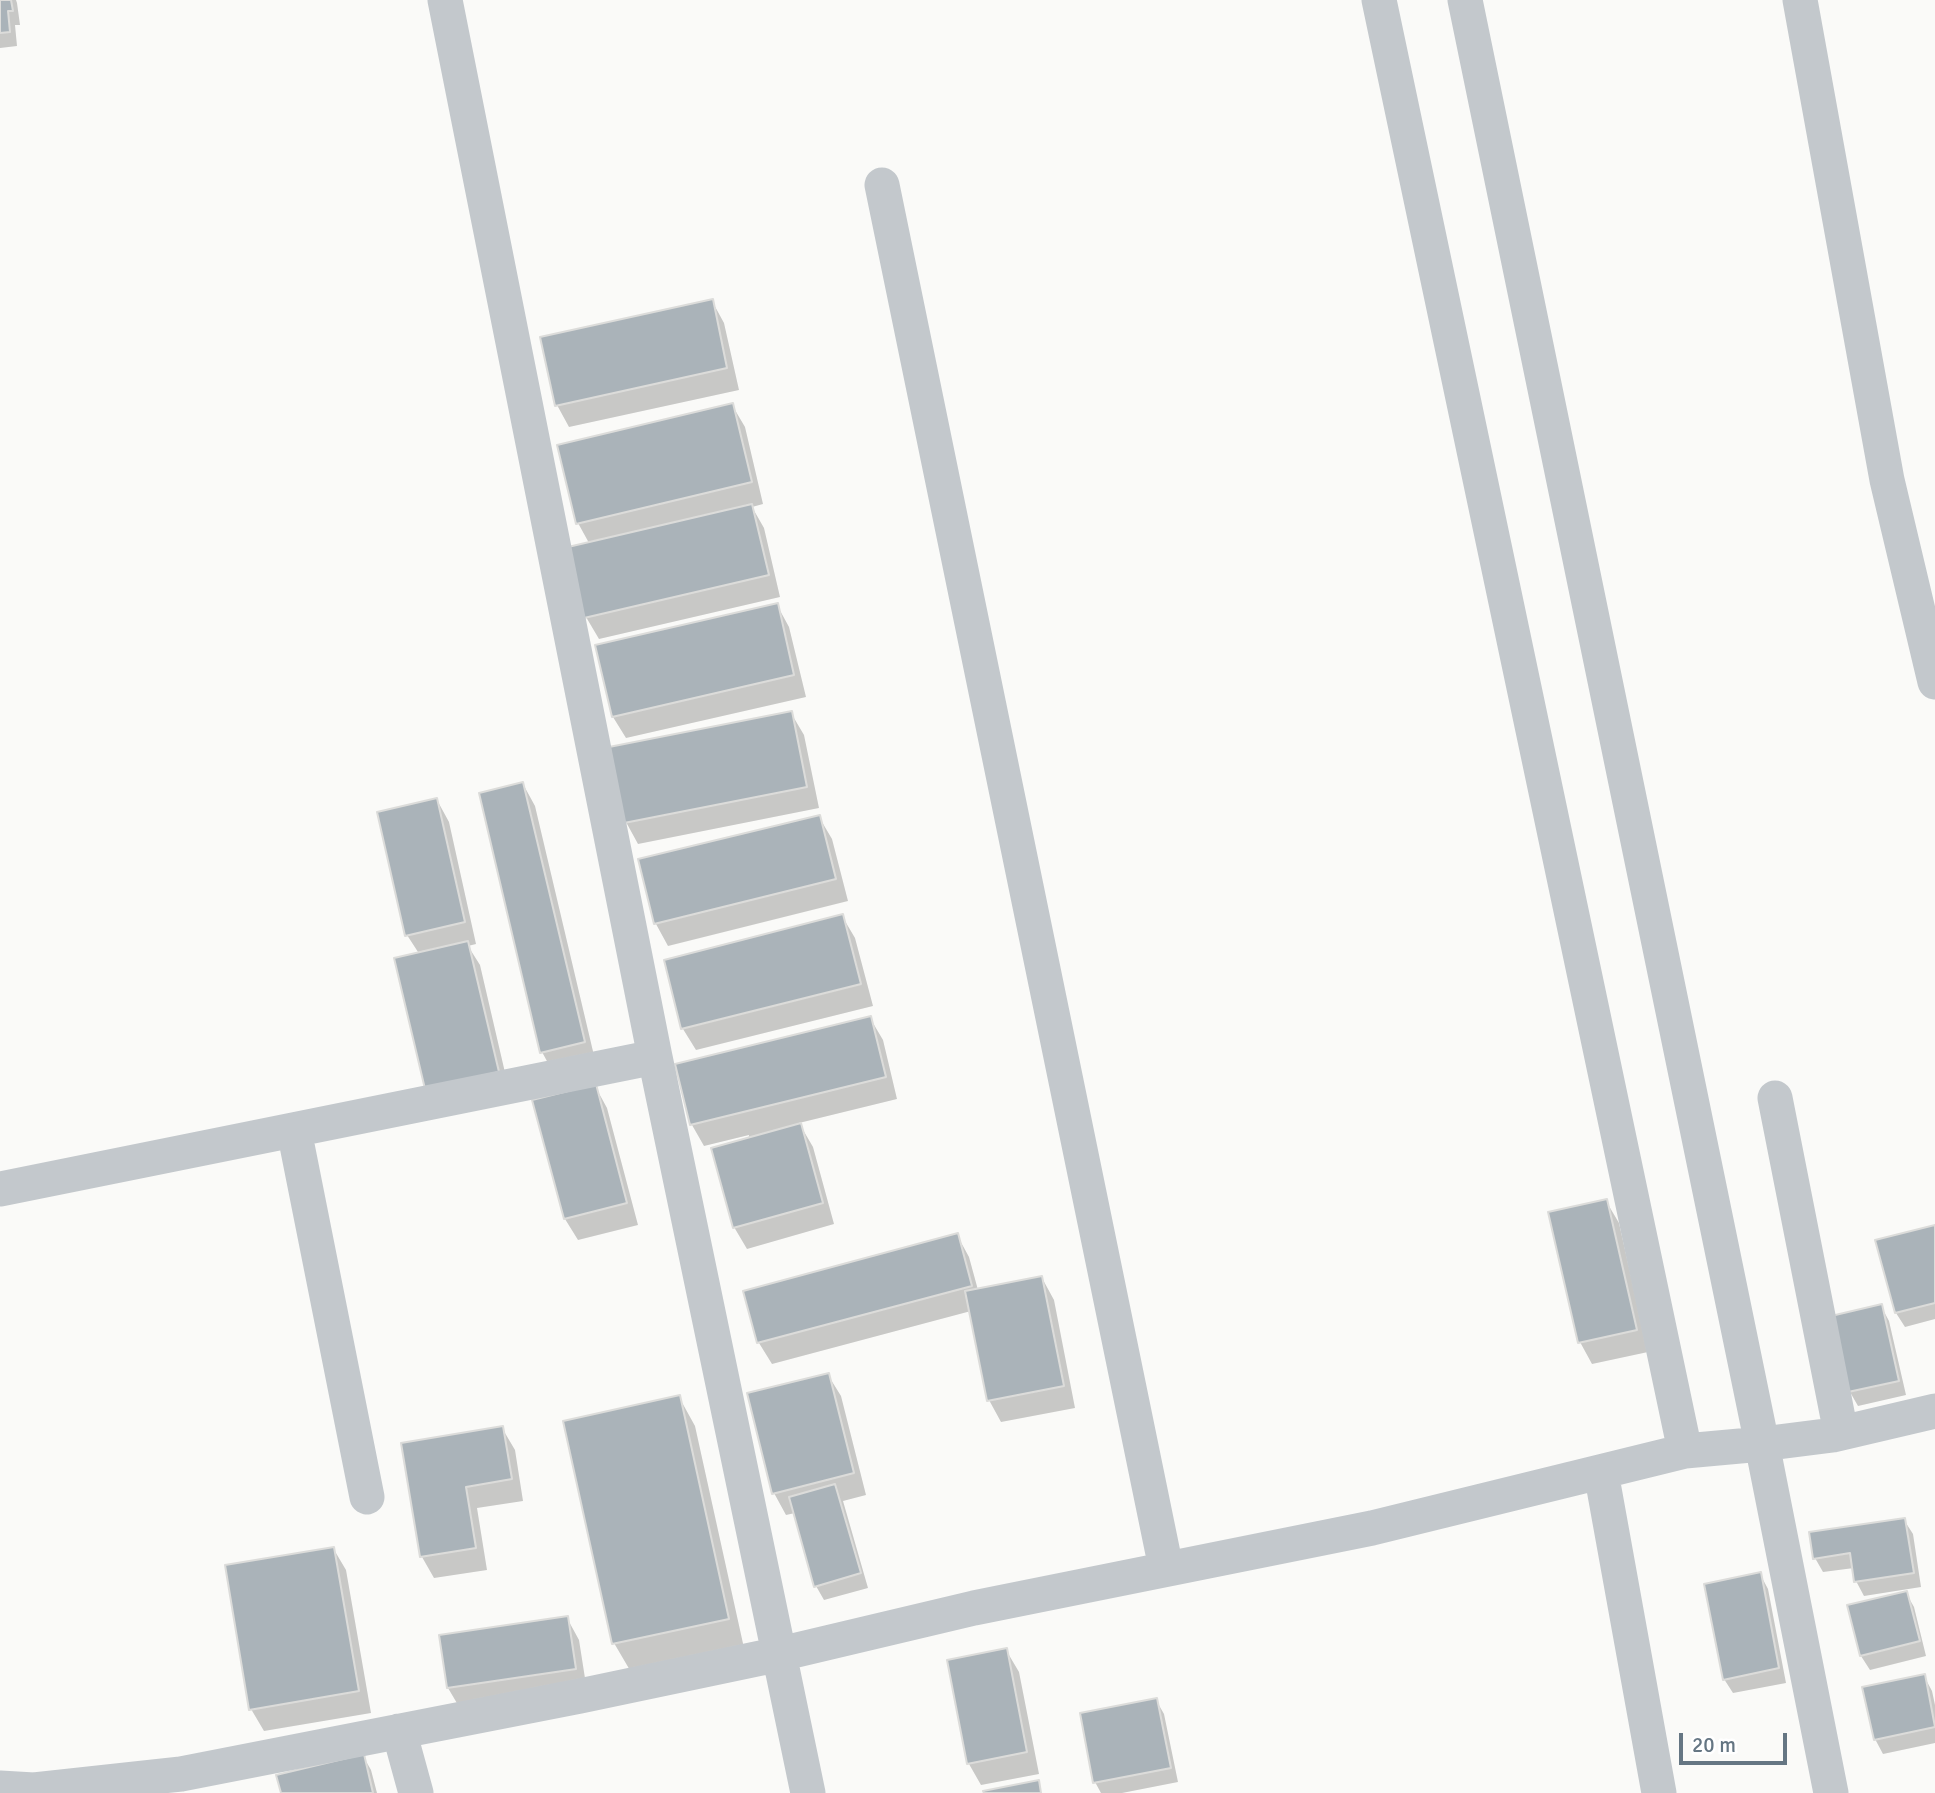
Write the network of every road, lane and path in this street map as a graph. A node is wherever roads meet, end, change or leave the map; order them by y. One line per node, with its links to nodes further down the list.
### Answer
1 (445, 0): 7 (street)
2 (1379, 0): 14 (street)
3 (1465, 0): 13 (street)
4 (1800, 0): 6 (street)
5 (882, 185): 17 (street)
6 (1935, 682)
7 (655, 1058): 9 (street); 18 (street)
8 (1775, 1098): 12 (street)
9 (294, 1130): 10 (street); 16 (street)
10 (0, 1189)
11 (1935, 1411): 12 (street)
12 (1841, 1433): 13 (street)
13 (1762, 1444): 14 (street); 24 (street)
14 (1685, 1451): 15 (street)
15 (1601, 1472): 17 (street); 23 (street)
16 (367, 1497)
17 (1166, 1569): 18 (street)
18 (780, 1654): 19 (street); 22 (street)
19 (400, 1731): 20 (street); 21 (street)
20 (0, 1788)
21 (416, 1793)
22 (808, 1793)
23 (1659, 1793)
24 (1831, 1793)

